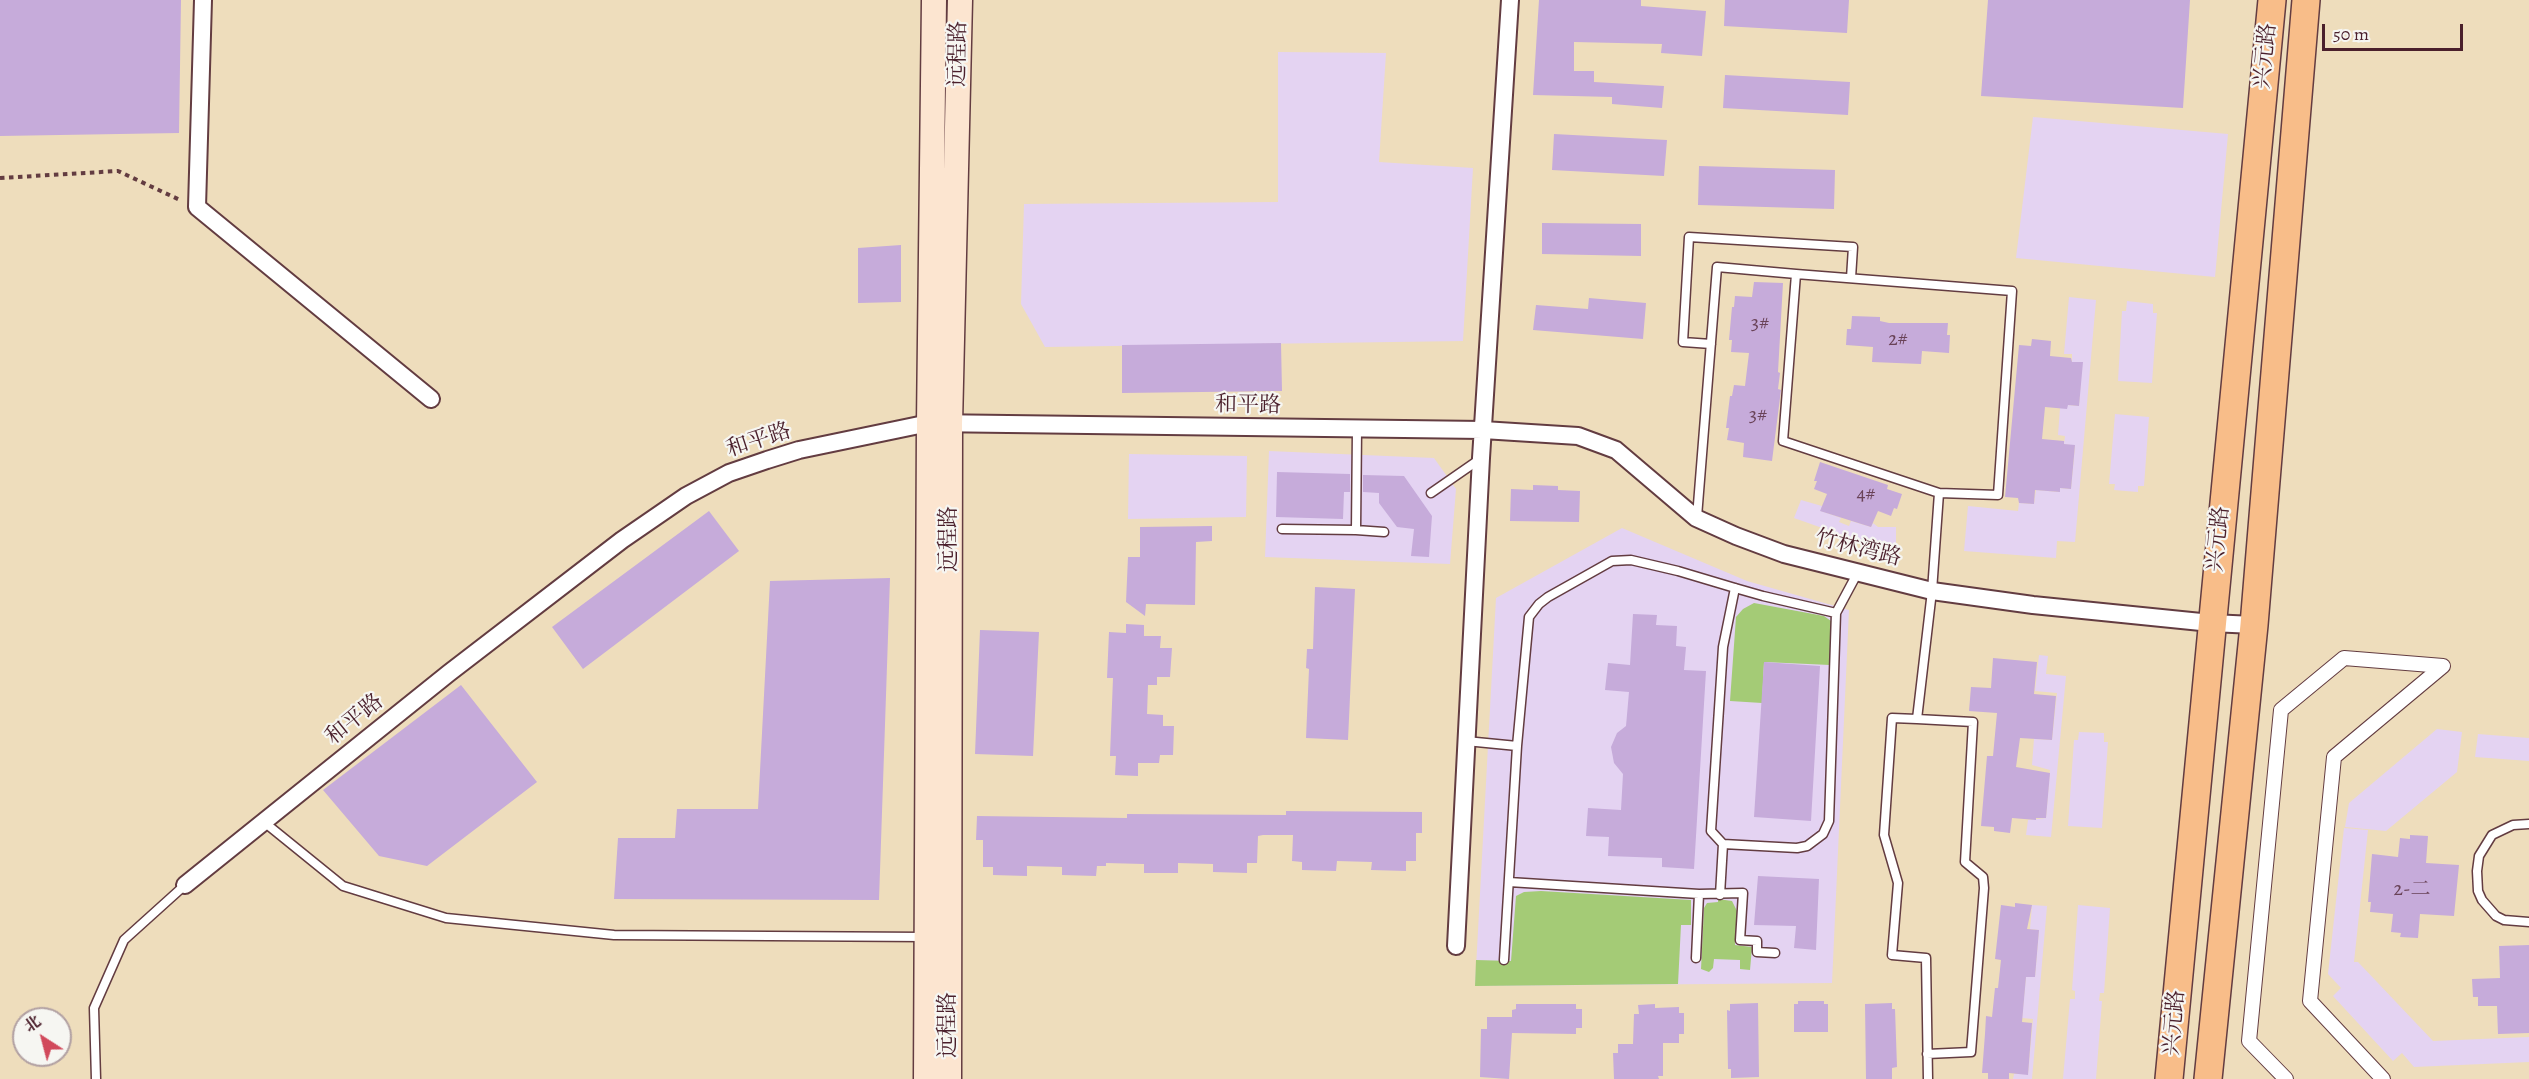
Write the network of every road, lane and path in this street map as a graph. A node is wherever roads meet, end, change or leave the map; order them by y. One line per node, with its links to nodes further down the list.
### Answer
1 (203, 0): 8 (street)
2 (934, 0): 13 (main road, 远程路)
3 (960, 0): 13 (main road, 远程路)
4 (1510, 0): 15 (street)
5 (2272, 0): 27 (main road, 兴元路)
6 (2306, 0): 28 (main road, 兴元路)
7 (0, 178): 8 (path)
8 (197, 207): 12 (street)
9 (1796, 274): 10 (lane); 11 (lane); 18 (lane)
10 (1851, 278): 11 (lane); 18 (lane)
11 (1711, 344): 19 (lane)
12 (431, 399)
13 (940, 424): 14 (street, 和平路); 32 (street, 和平路); 40 (main road, 远程路); 48 (main road, 远程路)
14 (1357, 430): 15 (street, 和平路); 21 (lane)
15 (1484, 430): 16 (street); 19 (street, 竹林湾路)
16 (1481, 458): 17 (lane); 30 (street)
17 (1431, 493)
18 (1940, 493): 25 (lane)
19 (1696, 518): 23 (street, 竹林湾路)
20 (1282, 529): 21 (lane)
21 (1356, 530): 22 (lane)
22 (1384, 532)
23 (1858, 573): 25 (street, 竹林湾路); 26 (lane)
24 (1735, 588): 26 (lane); 31 (lane); 34 (lane)
25 (1932, 591): 27 (street, 竹林湾路); 29 (lane)
26 (1836, 613): 34 (lane)
27 (2211, 623): 28 (street, 竹林湾路); 50 (main road, 兴元路)
28 (2254, 625): 51 (main road, 兴元路)
29 (1917, 719): 45 (lane); 45 (lane)
30 (1466, 741): 31 (lane); 41 (street)
31 (1517, 746): 35 (lane)
32 (264, 822): 36 (street, 和平路); 40 (lane)
33 (2529, 824): 39 (lane)
34 (1723, 844): 38 (lane)
35 (1509, 882): 37 (lane); 44 (lane)
36 (185, 885): 46 (lane)
37 (1699, 894): 38 (lane); 43 (lane)
38 (1720, 895): 42 (lane)
39 (2529, 922)
40 (926, 937): 47 (main road, 远程路)
41 (1456, 946)
42 (1774, 953)
43 (1696, 958)
44 (1504, 960)
45 (1927, 1054): 49 (lane)
46 (96, 1079)
47 (926, 1079)
48 (948, 1079)
49 (1928, 1079)
50 (2169, 1079)
51 (2208, 1079)
52 (2286, 1079): 53 (street)
53 (2383, 1079)

